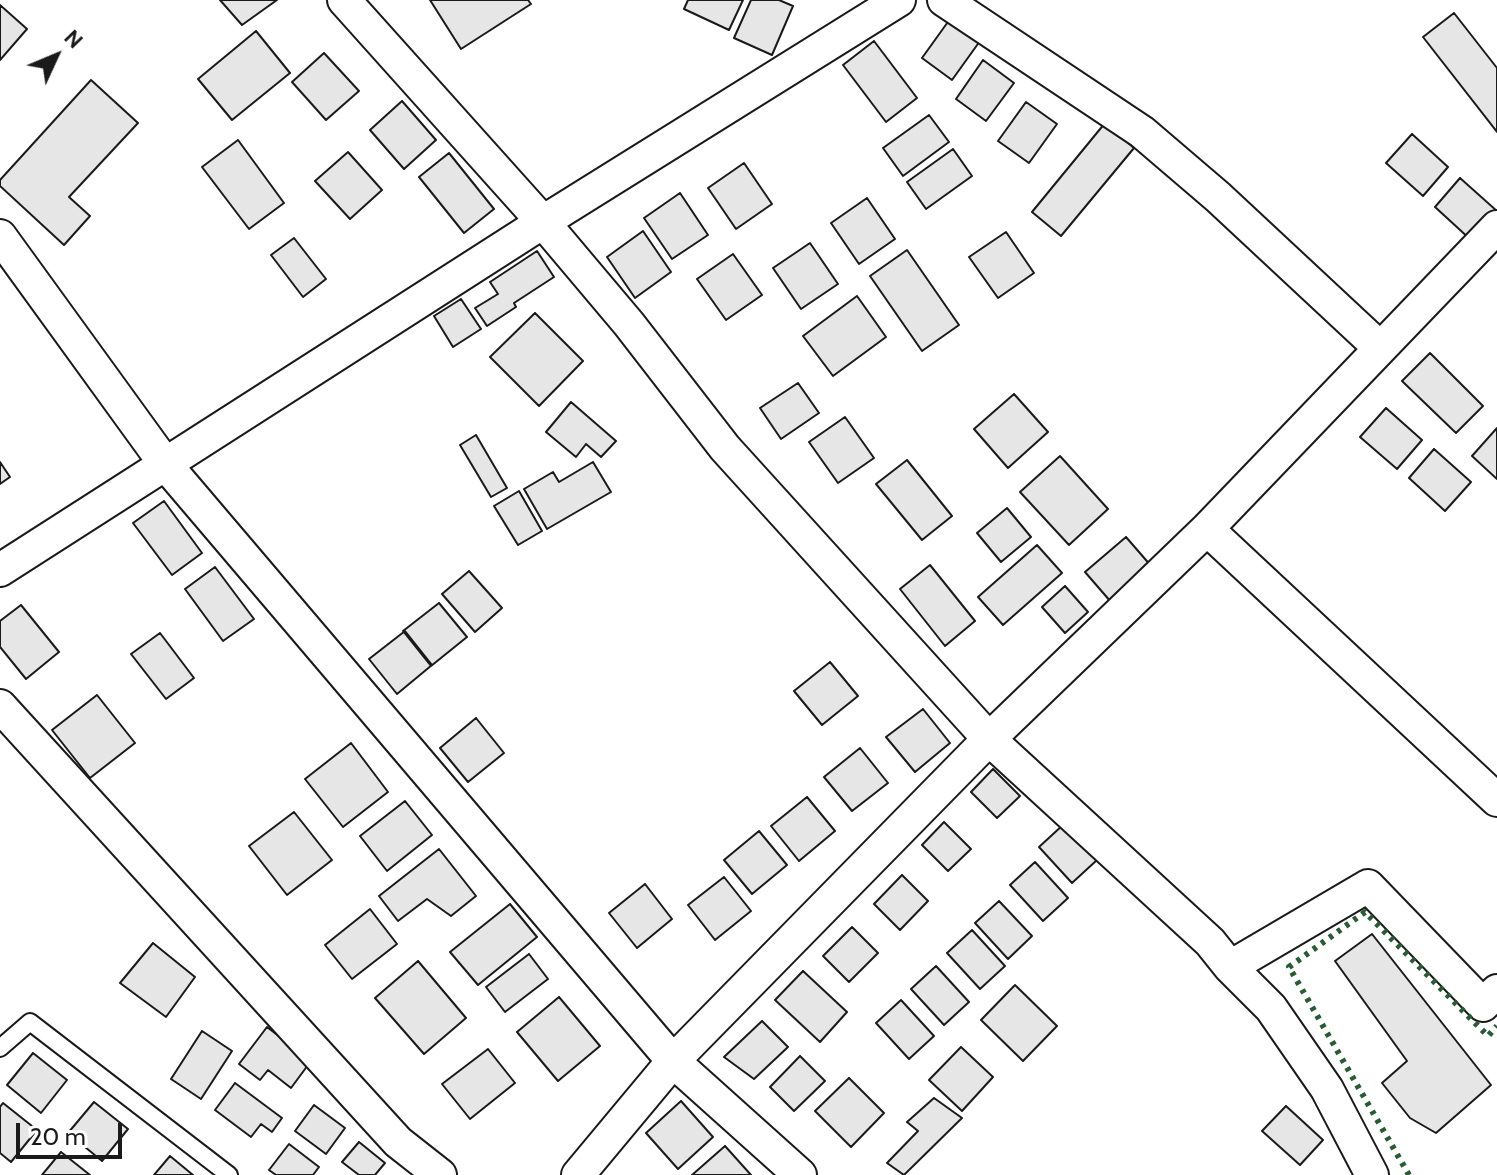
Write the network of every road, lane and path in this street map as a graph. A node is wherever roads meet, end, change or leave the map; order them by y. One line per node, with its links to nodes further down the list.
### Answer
1 (344, 0): 4 (street)
2 (899, 0): 4 (street)
3 (944, 0): 7 (street)
4 (543, 222): 8 (street); 12 (street)
5 (1497, 227): 7 (street)
6 (0, 236): 8 (street)
7 (1380, 348): 9 (street)
8 (166, 465): 10 (street); 17 (street)
9 (1207, 529): 12 (street); 13 (street)
10 (0, 570)
11 (0, 706): 19 (street)
12 (989, 739): 14 (street); 17 (street)
13 (1497, 800)
14 (1230, 967): 15 (street); 22 (street)
15 (1497, 991)
16 (0, 1048): 18 (lane)
17 (673, 1061): 20 (street); 21 (street)
18 (229, 1175)
19 (440, 1175)
20 (578, 1175)
21 (800, 1175)
22 (1372, 1175)

